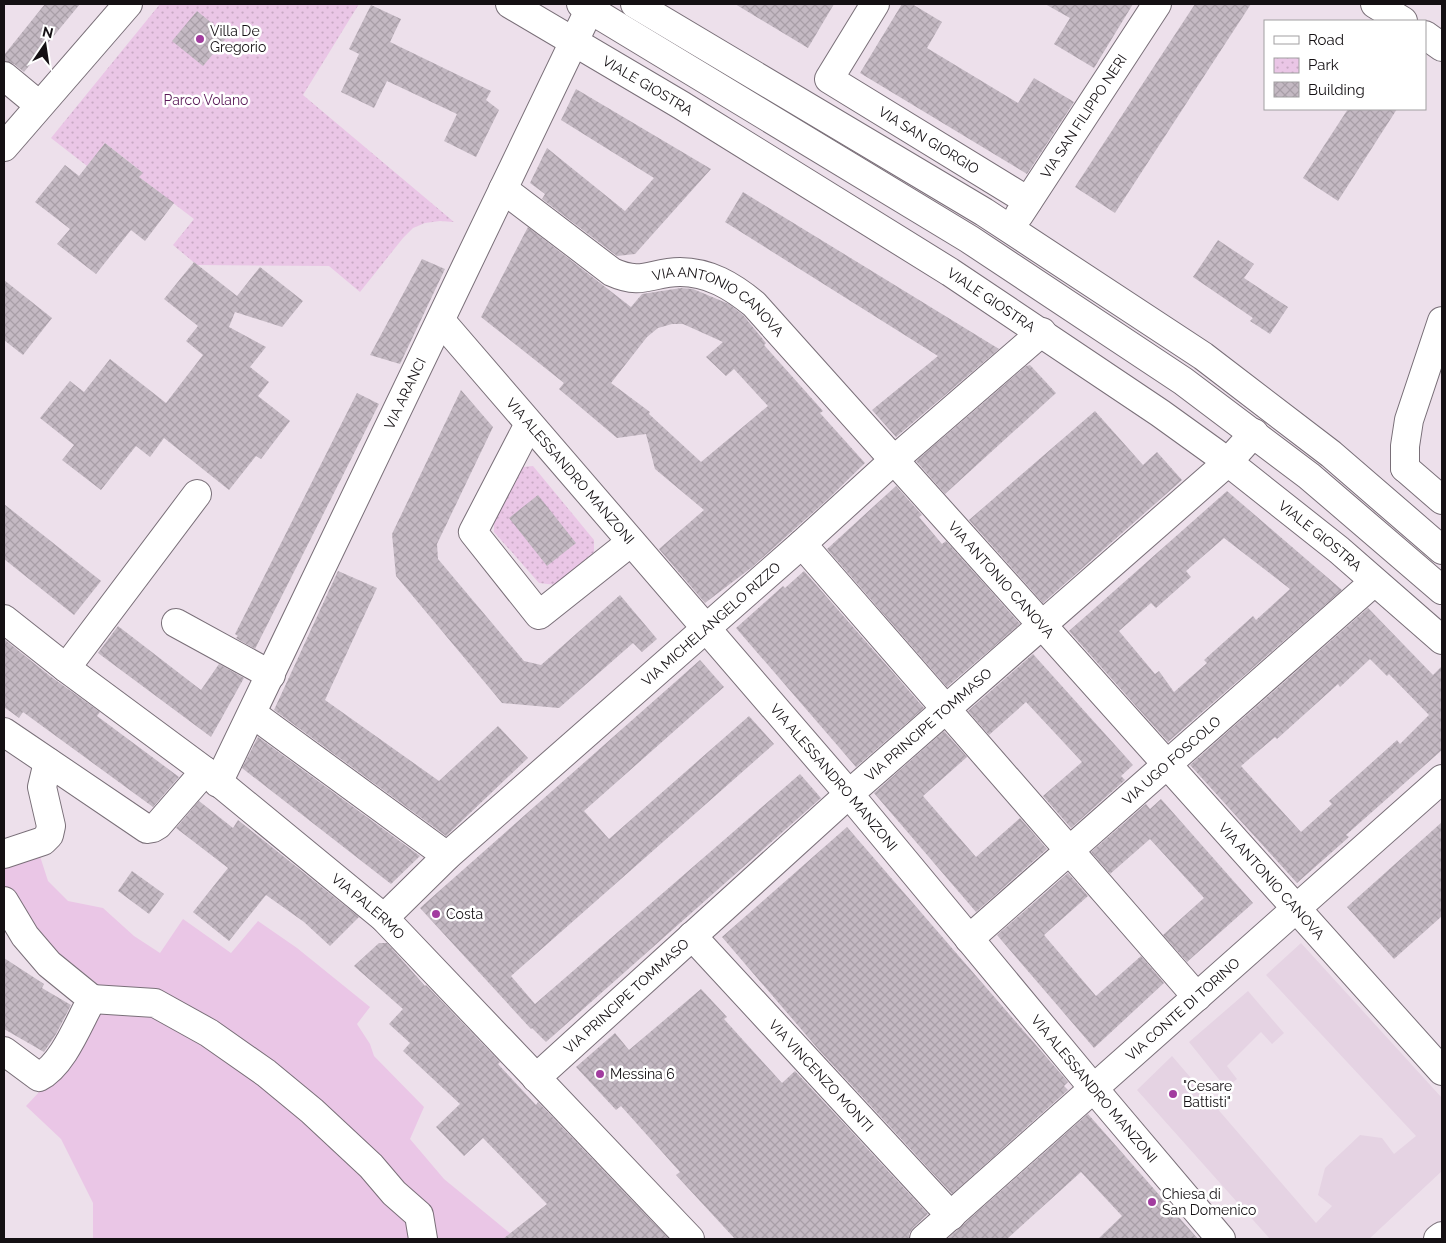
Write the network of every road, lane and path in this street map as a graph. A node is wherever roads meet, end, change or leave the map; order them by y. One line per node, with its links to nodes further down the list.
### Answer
1 (128, 4): 13 (street)
2 (510, 4): 10 (street, VIALE GIOSTRA)
3 (635, 4): 17 (street)
4 (875, 4): 16 (street, VIA SAN GIORGIO)
5 (1157, 4): 16 (street, VIA SAN FILIPPO NERI)
6 (1376, 4): 8 (street)
7 (587, 5): 10 (street, VIA ARANCI); 22 (street)
8 (1401, 20)
9 (1426, 36): 11 (street)
10 (574, 41): 15 (street, VIA ARANCI); 20 (street, VIALE GIOSTRA)
11 (1442, 47)
12 (4, 76): 13 (street)
13 (39, 105): 14 (street)
14 (4, 147)
15 (503, 189): 18 (street, VIA ARANCI); 23 (street, VIA ANTONIO CANOVA)
16 (1028, 201): 17 (street, VIA SAN FILIPPO NERI)
17 (1010, 229): 27 (street)
18 (441, 321): 21 (street, VIA ALESSANDRO MANZONI); 40 (street, VIA ARANCI)
19 (1442, 321): 25 (street)
20 (1042, 332): 23 (street, VIA MICHELANGELO RIZZO); 24 (street, VIALE GIOSTRA)
21 (529, 424): 29 (street, VIA ALESSANDRO MANZONI); 29 (street)
22 (1254, 433): 24 (street, VIA PRINCIPE TOMMASO); 33 (street)
23 (894, 460): 30 (street, VIA MICHELANGELO RIZZO); 36 (street, VIA ANTONIO CANOVA)
24 (1228, 462): 32 (street, VIALE GIOSTRA); 36 (street, VIA PRINCIPE TOMMASO)
25 (1405, 468): 27 (street); 28 (street)
26 (197, 494): 39 (street)
27 (1381, 497): 31 (street)
28 (1442, 500)
29 (631, 542): 37 (street, VIA ALESSANDRO MANZONI)
30 (802, 544): 37 (street, VIA MICHELANGELO RIZZO); 41 (street)
31 (1442, 550)
32 (1374, 582): 38 (street, VIALE GIOSTRA); 45 (street, VIA UGO FOSCOLO)
33 (1442, 590)
34 (4, 619): 39 (street, VIA PALERMO)
35 (176, 623): 40 (street)
36 (1042, 625): 41 (street, VIA PRINCIPE TOMMASO); 45 (street, VIA ANTONIO CANOVA)
37 (706, 629): 48 (street, VIA ALESSANDRO MANZONI); 51 (street, VIA MICHELANGELO RIZZO)
38 (1442, 640)
39 (66, 668): 46 (street, VIA PALERMO)
40 (271, 675): 42 (street, VIA ARANCI)
41 (946, 709): 48 (street, VIA PRINCIPE TOMMASO); 49 (street)
42 (253, 714): 46 (street, VIA ARANCI); 51 (street)
43 (4, 732): 44 (street)
44 (48, 762): 46 (street, VIA ARANCI); 50 (street)
45 (1167, 764): 49 (street, VIA UGO FOSCOLO); 53 (street, VIA ANTONIO CANOVA)
46 (211, 777): 54 (street, VIA PALERMO)
47 (1442, 779): 53 (street, VIA CONTE DI TORINO)
48 (849, 794): 55 (street, VIA PRINCIPE TOMMASO); 56 (street, VIA ALESSANDRO MANZONI)
49 (1069, 850): 56 (street, VIA UGO FOSCOLO); 57 (street)
50 (4, 854)
51 (447, 856): 54 (street, VIA MICHELANGELO RIZZO)
52 (4, 901): 58 (street)
53 (1297, 908): 57 (street, VIA CONTE DI TORINO); 60 (street, VIA ANTONIO CANOVA)
54 (384, 918): 61 (street, VIA PALERMO)
55 (692, 936): 61 (street, VIA PRINCIPE TOMMASO); 63 (street, VIA VINCENZO MONTI)
56 (969, 939): 62 (street, VIA ALESSANDRO MANZONI)
57 (1197, 997): 62 (street, VIA CONTE DI TORINO)
58 (92, 999): 59 (street); 65 (street)
59 (4, 1051)
60 (1442, 1070)
61 (536, 1078): 66 (street, VIA PALERMO)
62 (1094, 1089): 63 (street, VIA CONTE DI TORINO); 68 (street, VIA ALESSANDRO MANZONI)
63 (951, 1216): 67 (street, VIA CONTE DI TORINO)
64 (1442, 1236): 69 (street)
65 (423, 1239)
66 (690, 1239)
67 (924, 1239)
68 (1221, 1239)
69 (1438, 1239)

